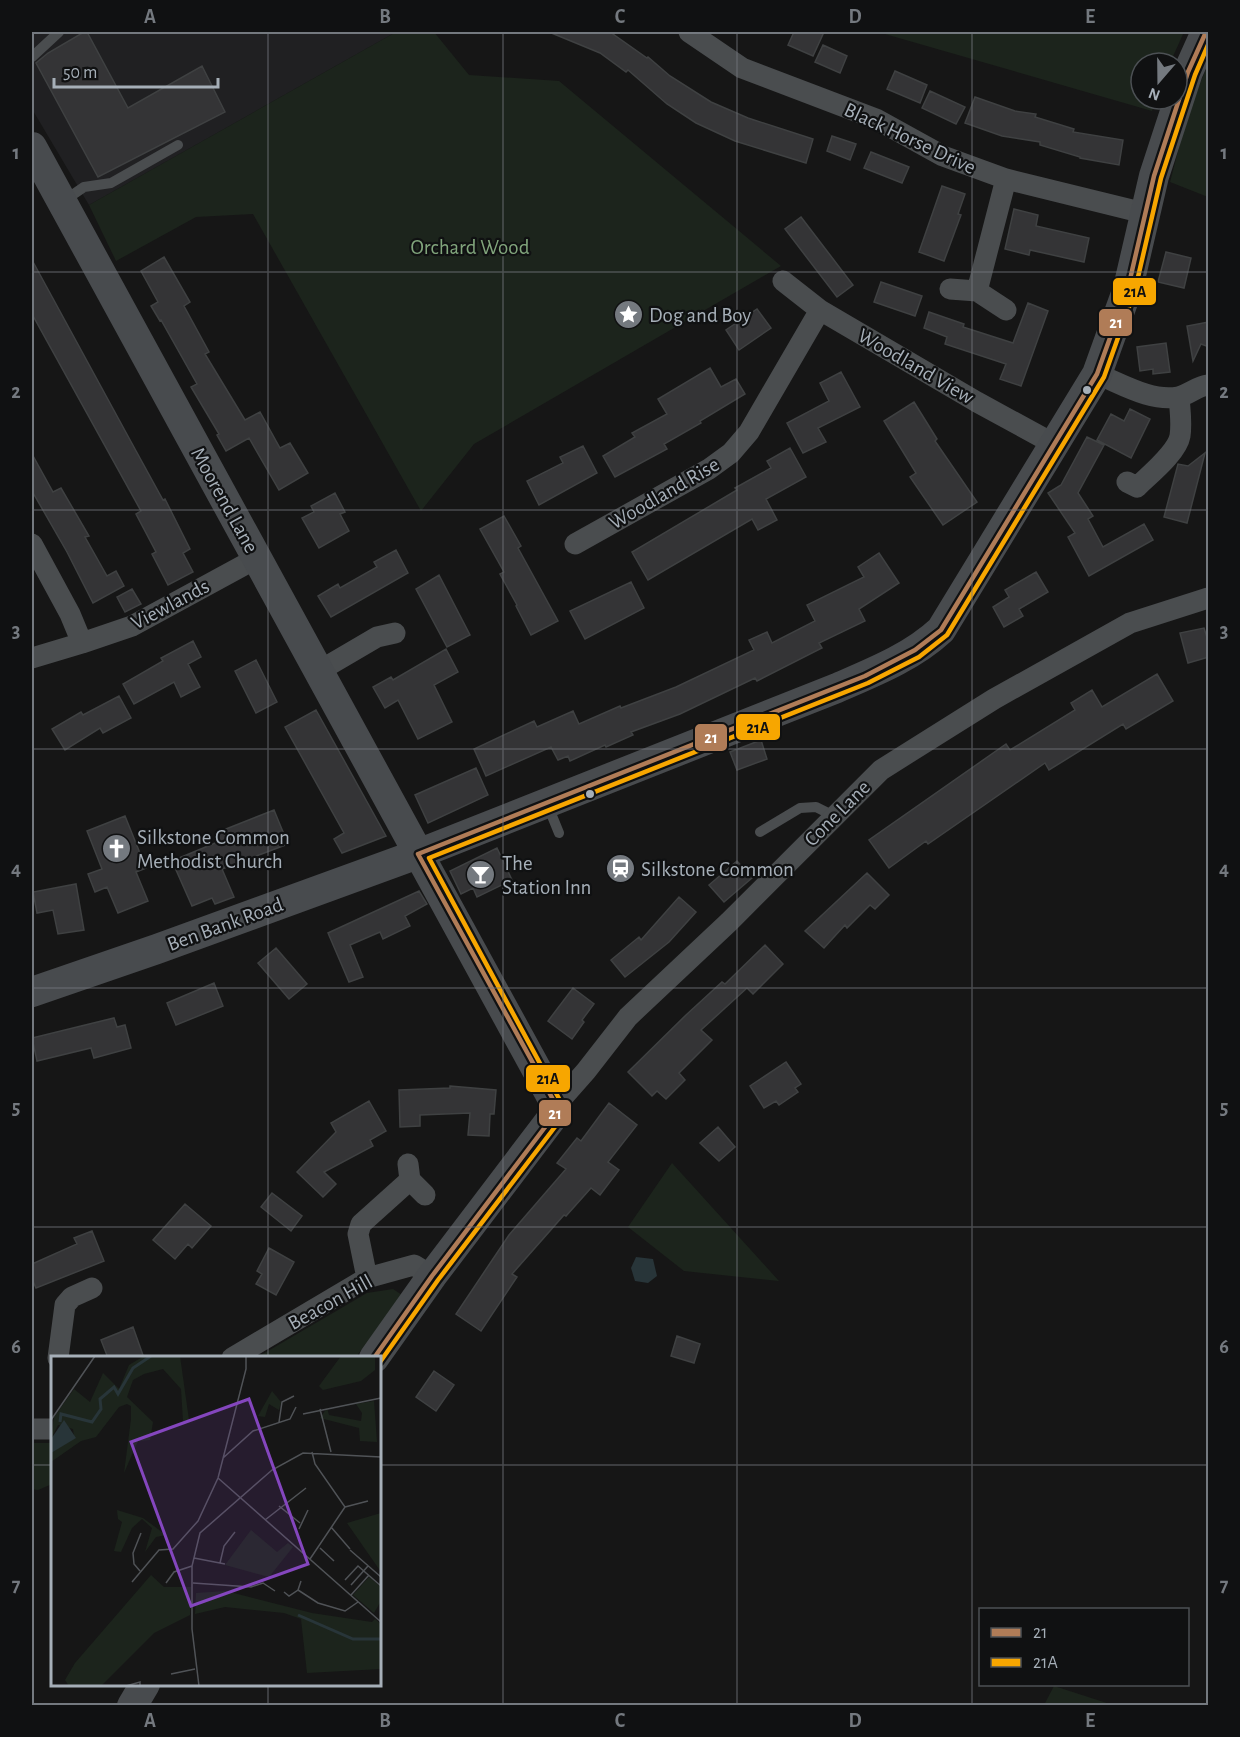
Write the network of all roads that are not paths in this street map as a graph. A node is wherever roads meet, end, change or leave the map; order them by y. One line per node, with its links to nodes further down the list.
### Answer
1 (59, 32): 4 (lane)
2 (689, 32): 7 (street, Black Horse Drive)
3 (1206, 32): 9 (main road, Ben Bank Road)
4 (32, 57)
5 (178, 145): 8 (lane)
6 (32, 147): 8 (main road, Moorend Lane)
7 (1006, 179): 9 (street, Black Horse Drive); 12 (street)
8 (62, 202): 22 (main road, Moorend Lane)
9 (1144, 213): 15 (main road, Ben Bank Road)
10 (783, 280): 13 (street, Woodland View)
11 (950, 289): 12 (street)
12 (977, 291): 14 (street)
13 (820, 310): 18 (street, Woodland View); 21 (street, Woodland Rise)
14 (1006, 310)
15 (1097, 374): 17 (street); 18 (main road, Ben Bank Road)
16 (1209, 385): 17 (street)
17 (1179, 397): 19 (street)
18 (1054, 444): 28 (main road, Ben Bank Road)
19 (1127, 482)
20 (32, 544): 25 (street)
21 (575, 544)
22 (256, 558): 25 (street, Viewlands); 27 (main road, Moorend Lane)
23 (1209, 598): 29 (street, Cone Lane)
24 (395, 633): 27 (street)
25 (81, 644): 26 (street, Viewlands)
26 (32, 658)
27 (318, 671): 32 (main road, Moorend Lane)
28 (546, 803): 31 (lane); 32 (main road, Ben Bank Road)
29 (834, 816): 30 (lane); 34 (street, Cone Lane)
30 (760, 832)
31 (559, 833)
32 (418, 854): 33 (main road, Ben Bank Road); 34 (main road)
33 (32, 992)
34 (556, 1105): 36 (main road, Cone Lane)
35 (414, 1180): 37 (street)
36 (432, 1276): 37 (street, Beacon Hill); 41 (main road, Cone Lane)
37 (367, 1278): 40 (street, Beacon Hill)
38 (92, 1288): 39 (street)
39 (58, 1356)
40 (235, 1356)
41 (375, 1356)
42 (32, 1429): 43 (street)
43 (51, 1429)
44 (144, 1686): 45 (main road)
45 (132, 1706)

